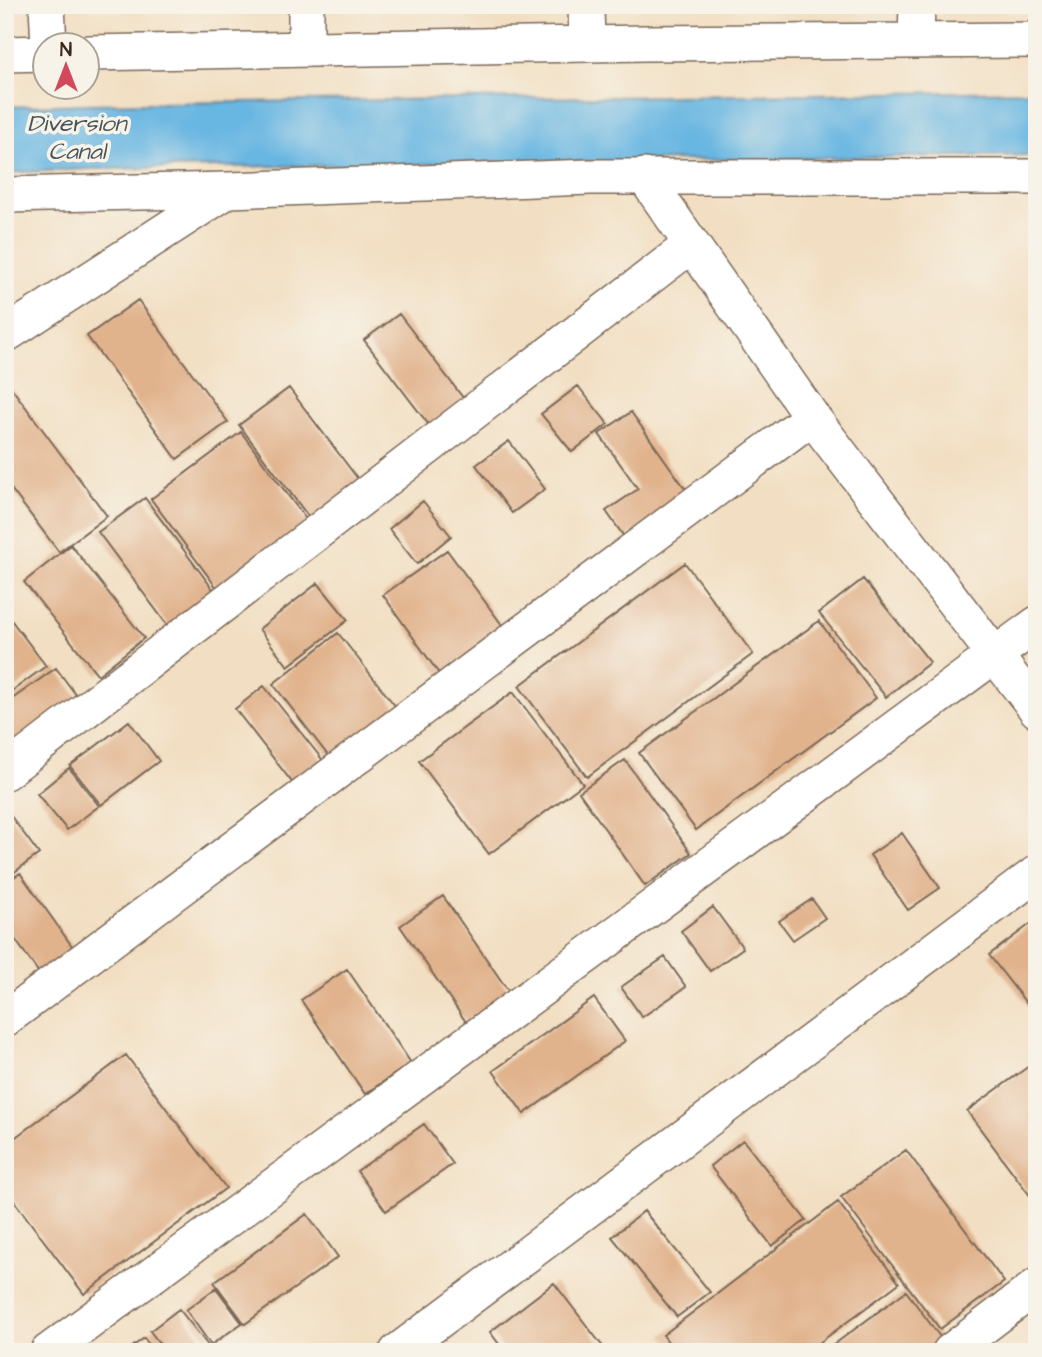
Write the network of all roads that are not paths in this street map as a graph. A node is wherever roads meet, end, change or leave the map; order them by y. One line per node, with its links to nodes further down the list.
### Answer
1 (47, 5): 5 (street)
2 (306, 5): 9 (street)
3 (586, 5): 8 (street)
4 (917, 5): 7 (street)
5 (48, 32)
6 (1037, 40): 7 (street)
7 (916, 41): 8 (street)
8 (587, 44): 9 (street)
9 (306, 49): 11 (street)
10 (32, 53): 12 (street)
11 (102, 53)
12 (5, 54)
13 (644, 176): 14 (street); 15 (street); 17 (street)
14 (1037, 177)
15 (228, 190): 16 (street); 18 (street)
16 (5, 195)
17 (691, 245): 19 (street); 23 (street)
18 (5, 335)
19 (812, 417): 21 (street); 25 (street)
20 (1037, 624): 21 (street)
21 (994, 655): 22 (street); 27 (street)
22 (1037, 710)
23 (5, 772)
24 (1037, 873): 28 (street)
25 (5, 1019)
26 (1037, 1286): 29 (street)
27 (48, 1352)
28 (397, 1352)
29 (950, 1352)

